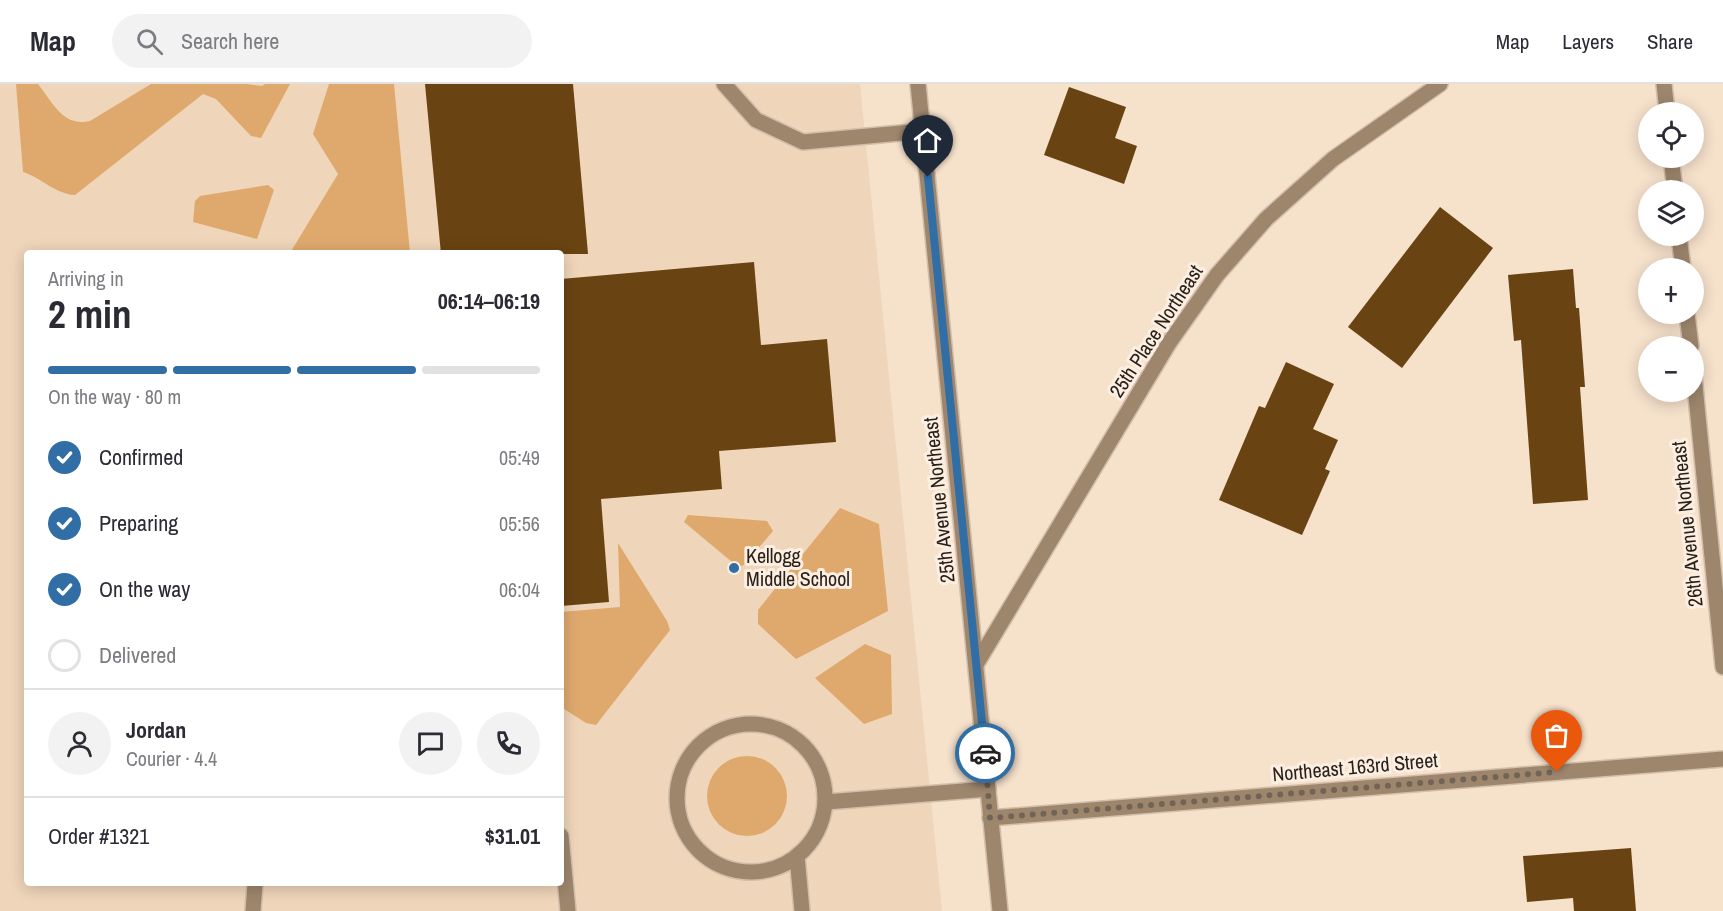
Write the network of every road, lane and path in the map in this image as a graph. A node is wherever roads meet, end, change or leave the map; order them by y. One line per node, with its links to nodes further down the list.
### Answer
1 (724, 84): 6 (street)
2 (918, 84): 6 (street, 25th Avenue Northeast)
3 (1440, 84): 8 (street, 25th Place Northeast)
4 (1664, 84): 5 (street)
5 (1666, 102)
6 (923, 131): 8 (street, 25th Avenue Northeast)
7 (1697, 402): 9 (street, 26th Avenue Northeast)
8 (977, 663): 11 (street, 25th Avenue Northeast)
9 (1723, 667)
10 (1723, 759): 13 (street, Northeast 163rd Street)
11 (988, 789): 12 (street); 13 (street, 25th Avenue Northeast)
12 (826, 802): 14 (street); 14 (street)
13 (990, 818): 20 (street, 25th Avenue Northeast)
14 (797, 856): 19 (street)
15 (564, 868): 18 (street)
16 (255, 886): 17 (street)
17 (253, 911)
18 (568, 911)
19 (802, 911)
20 (1000, 911)

